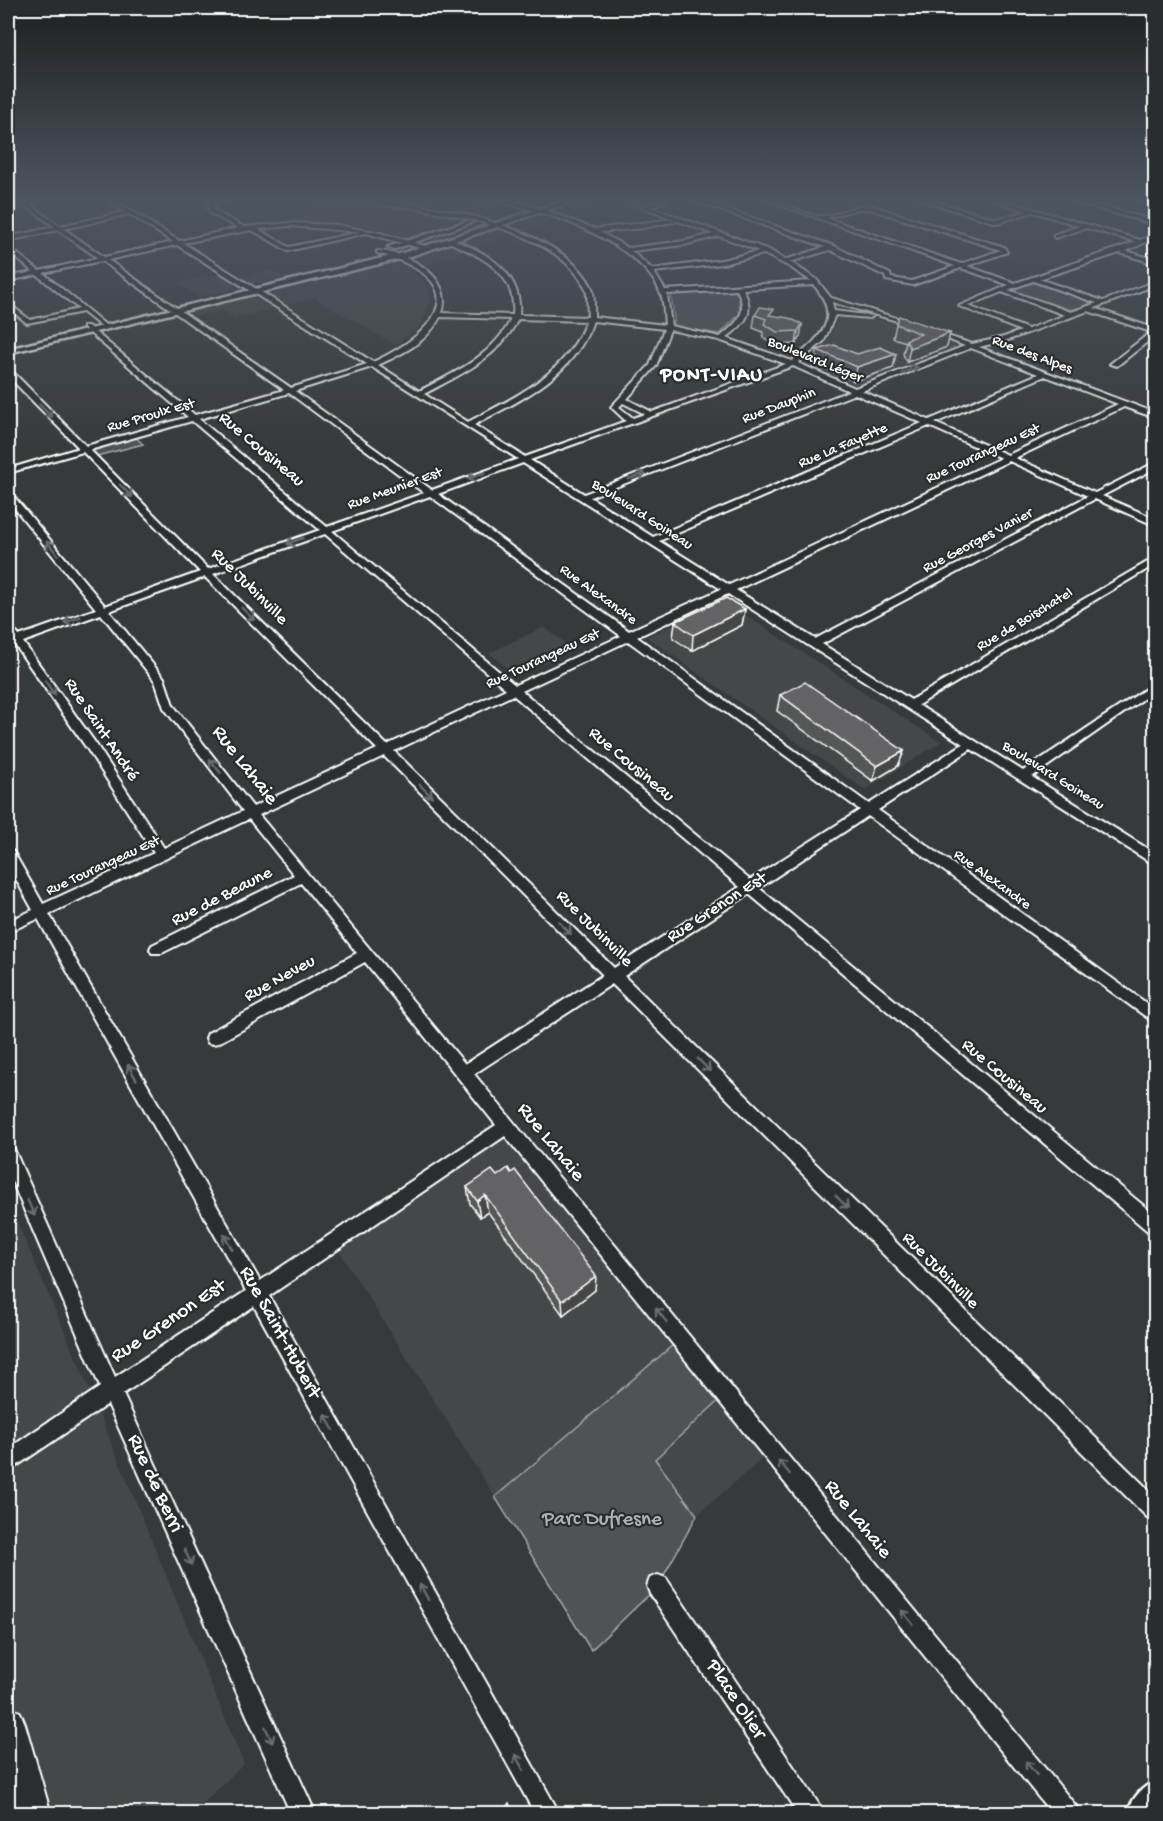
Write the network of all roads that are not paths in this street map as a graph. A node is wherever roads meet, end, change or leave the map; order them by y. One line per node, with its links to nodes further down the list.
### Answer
1 (52, 285): 24 (street)
2 (139, 285): 23 (street, Rue Alexandre)
3 (243, 285): 17 (street, Boulevard Goineau)
4 (274, 285): 17 (street)
5 (277, 285): 17 (street)
6 (437, 285): 27 (street)
7 (513, 285): 28 (street)
8 (586, 285): 29 (street)
9 (659, 285): 18 (street)
10 (786, 285): 15 (street)
11 (818, 285): 19 (street)
12 (1014, 285): 16 (street)
13 (1050, 285): 20 (street)
14 (1149, 285): 20 (street, Rue Dauphin)
15 (739, 288): 18 (street); 36 (street)
16 (1001, 290): 26 (street); 34 (street)
17 (252, 291): 23 (street); 42 (street, Boulevard Goineau)
18 (663, 292): 32 (street)
19 (829, 298): 25 (street); 30 (street, Rue des Alpes)
20 (1101, 302): 22 (street, Rue Dauphin)
21 (8, 305): 24 (street)
22 (1087, 308): 26 (street, Rue Dauphin); 35 (street)
23 (174, 309): 31 (street); 45 (street, Rue Alexandre)
24 (84, 310): 31 (street)
25 (833, 312): 30 (street, Rue des Alpes); 40 (street, Rue Meunier Est)
26 (1070, 314): 34 (street, Rue Dauphin)
27 (440, 315): 28 (street, Boulevard Léger); 42 (street, Rue Proulx Est)
28 (516, 317): 29 (street, Boulevard Léger); 47 (street)
29 (590, 319): 32 (street, Boulevard Léger); 55 (street)
30 (899, 319): 38 (street, Rue des Alpes)
31 (104, 326): 33 (street)
32 (667, 327): 36 (street, Boulevard Léger); 48 (street)
33 (89, 329): 37 (street); 39 (street); 52 (street, Rue Cousineau)
34 (1028, 331): 38 (street, Rue Dauphin)
35 (1155, 331): 41 (street)
36 (721, 339): 40 (street, Boulevard Léger)
37 (8, 346)
38 (971, 346): 44 (street, Rue des Alpes); 46 (street, Rue Dauphin, one-way to 38)
39 (8, 351)
40 (794, 364): 46 (street, Boulevard Léger); 50 (street, Rue Meunier Est)
41 (1114, 364)
42 (372, 366): 45 (street, Rue Proulx Est); 47 (street, Boulevard Goineau)
43 (8, 372): 56 (street, Rue Jubinville, one-way to 56)
44 (1044, 374): 49 (street, Rue des Alpes); 54 (street, Rue La Fayette)
45 (290, 391): 52 (street, Rue Proulx Est); 61 (street, Rue Alexandre)
46 (856, 391): 54 (street, Boulevard Léger); 64 (street, Rue Dauphin, one-way to 46)
47 (418, 394): 55 (street, Boulevard Goineau)
48 (622, 400): 50 (street); 53 (street)
49 (1124, 404): 51 (street, Rue des Alpes); 58 (street, Rue Tourangeau Est)
50 (651, 414): 53 (street, Rue Meunier Est)
51 (1155, 416)
52 (195, 418): 56 (street, Rue Proulx Est); 66 (street, Rue Cousineau)
53 (631, 421): 57 (street, Rue Meunier Est)
54 (928, 424): 58 (street, Boulevard Léger); 67 (street, Rue La Fayette)
55 (468, 425): 57 (street, Boulevard Goineau)
56 (85, 449): 60 (street, Rue Proulx Est); 69 (street, Rue Jubinville, one-way to 69)
57 (524, 459): 61 (street, Rue Meunier Est, one-way to 61); 64 (street, Boulevard Goineau)
58 (1008, 459): 63 (street, Boulevard Léger); 70 (street, Rue Tourangeau Est)
59 (1155, 464): 63 (street, Rue Georges Vanier)
60 (8, 471)
61 (429, 493): 66 (street, Rue Meunier Est); 73 (street, Rue Alexandre)
62 (8, 495): 71 (street, Rue Lahaie, one-way to 62)
63 (1094, 496): 65 (street, Boulevard Léger); 75 (street, Rue Georges Vanier)
64 (583, 497): 67 (street, Boulevard Goineau)
65 (1155, 524)
66 (327, 530): 69 (street, Rue Meunier Est, one-way to 69); 77 (street, Rue Cousineau)
67 (652, 541): 70 (street, Boulevard Goineau)
68 (1155, 560): 78 (street, Rue de Boischatel)
69 (206, 573): 71 (street, Rue Meunier Est); 80 (street, Rue Jubinville, one-way to 80)
70 (728, 589): 73 (street, Rue Tourangeau Est); 75 (street, Boulevard Goineau)
71 (103, 609): 74 (street, Rue Meunier Est, one-way to 74); 83 (street, Rue Lahaie, one-way to 71)
72 (8, 628): 74 (street, Rue Saint André)
73 (627, 637): 77 (street, Rue Tourangeau Est); 82 (street, Rue Alexandre)
74 (12, 642): 85 (street, Rue Saint André, one-way to 85)
75 (814, 644): 78 (street, Boulevard Goineau)
76 (1155, 685): 81 (street)
77 (514, 690): 80 (street, Rue Tourangeau Est); 88 (street, Rue Cousineau)
78 (910, 705): 79 (street, Boulevard Goineau)
79 (971, 744): 81 (street, Boulevard Goineau); 82 (street, Rue Grenon Est)
80 (385, 750): 83 (street, Rue Tourangeau Est); 93 (street, Rue Jubinville, one-way to 93)
81 (1023, 777): 86 (street, Boulevard Goineau)
82 (868, 810): 88 (street, Rue Grenon Est); 94 (street, Rue Alexandre)
83 (251, 813): 85 (street, Rue Tourangeau Est); 87 (street, Rue Lahaie)
84 (8, 854): 89 (street, Rue Saint-Hubert)
85 (161, 854): 89 (street, Rue Tourangeau Est)
86 (1155, 861)
87 (303, 876): 91 (street, Rue de Beaune); 92 (street, Rue Lahaie)
88 (750, 887): 93 (street, Rue Grenon Est); 99 (street, Rue Cousineau)
89 (41, 912): 90 (street, Rue Tourangeau Est); 100 (street, Rue Saint-Hubert, one-way to 89)
90 (8, 927)
91 (157, 949)
92 (367, 954): 95 (street, Rue Neveu); 96 (street, Rue Lahaie)
93 (613, 975): 96 (street, Rue Grenon Est); 103 (street, Rue Jubinville, one-way to 103)
94 (1155, 1018)
95 (213, 1038)
96 (463, 1073): 97 (street, Rue Lahaie)
97 (507, 1126): 100 (street, Rue Grenon Est); 111 (street, Rue Lahaie, one-way to 97)
98 (8, 1154): 101 (street, Rue de Berri, one-way to 101)
99 (1155, 1227)
100 (257, 1293): 101 (street, Rue Grenon Est); 109 (street, Rue Saint-Hubert, one-way to 100)
101 (111, 1390): 102 (street, Rue Grenon Est); 108 (street, Rue de Berri, one-way to 108)
102 (8, 1460)
103 (1155, 1512)
104 (658, 1586): 110 (street, Place Olier)
105 (8, 1724): 107 (main road)
106 (1155, 1795): 112 (street)
107 (34, 1814)
108 (304, 1814)
109 (548, 1814)
110 (812, 1814)
111 (1068, 1814)
112 (1141, 1814)

